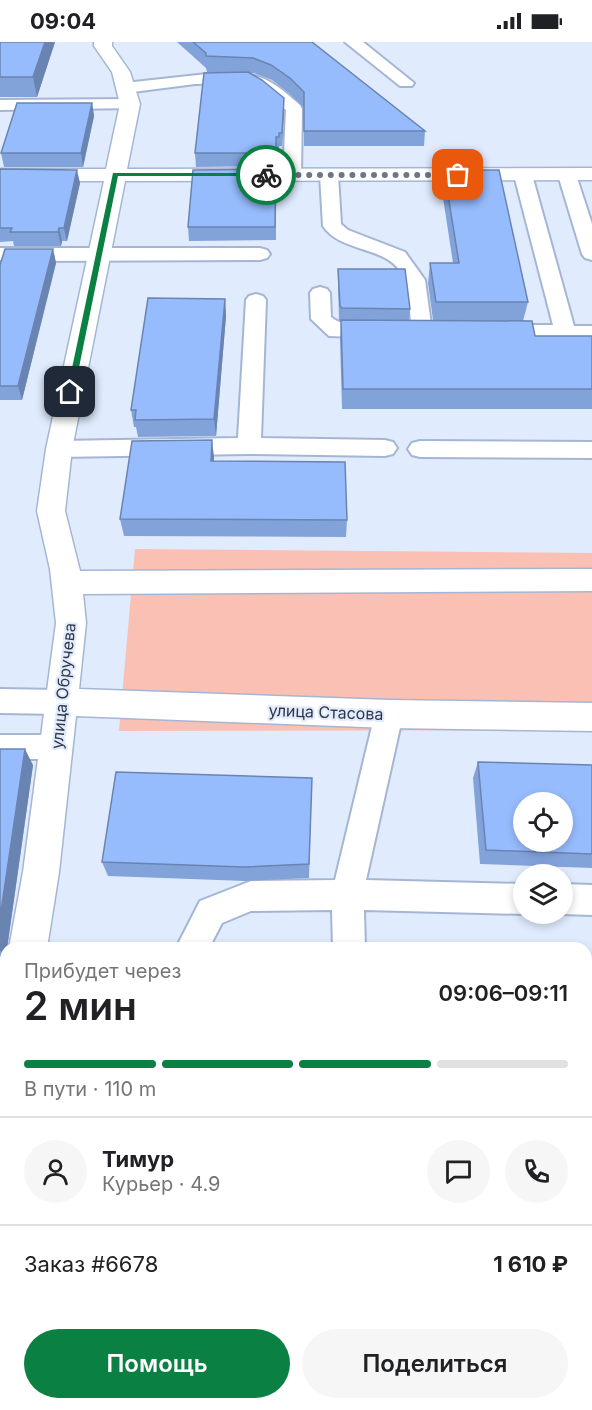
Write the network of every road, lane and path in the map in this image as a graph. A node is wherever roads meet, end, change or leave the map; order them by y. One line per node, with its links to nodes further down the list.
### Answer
1 (103, 42): 4 (street)
2 (353, 42): 3 (lane)
3 (406, 82)
4 (128, 96): 5 (lane); 6 (street, улица Обручева); 9 (lane)
5 (0, 105)
6 (116, 174): 8 (street); 9 (street); 16 (street, улица Обручева)
7 (592, 174): 12 (street)
8 (0, 175)
9 (292, 175): 10 (street)
10 (329, 175): 11 (street); 19 (lane)
11 (523, 175): 12 (street); 22 (lane)
12 (567, 175): 15 (lane)
13 (0, 254): 16 (lane)
14 (260, 254): 16 (lane)
15 (592, 254)
16 (99, 255): 26 (street, улица Обручева)
17 (320, 292): 19 (lane)
18 (256, 300): 24 (lane)
19 (422, 332): 20 (lane)
20 (446, 332)
21 (482, 332): 22 (lane)
22 (565, 332): 23 (lane)
23 (592, 333)
24 (249, 446): 25 (lane); 26 (lane)
25 (386, 448)
26 (59, 449): 30 (street, улица Обручева)
27 (420, 449): 28 (lane)
28 (592, 450)
29 (592, 580): 30 (street)
30 (66, 583): 32 (street, улица Обручева)
31 (0, 701): 32 (lane)
32 (61, 702): 33 (street, улица Стасова); 36 (street, улица Обручева)
33 (390, 714): 34 (street, улица Стасова); 37 (lane)
34 (592, 717)
35 (0, 747): 36 (lane)
36 (57, 747): 41 (street, улица Обручева)
37 (347, 895): 38 (lane); 42 (lane); 43 (lane)
38 (513, 899)
39 (573, 899): 40 (lane)
40 (592, 900)
41 (29, 942)
42 (195, 942)
43 (349, 942)

